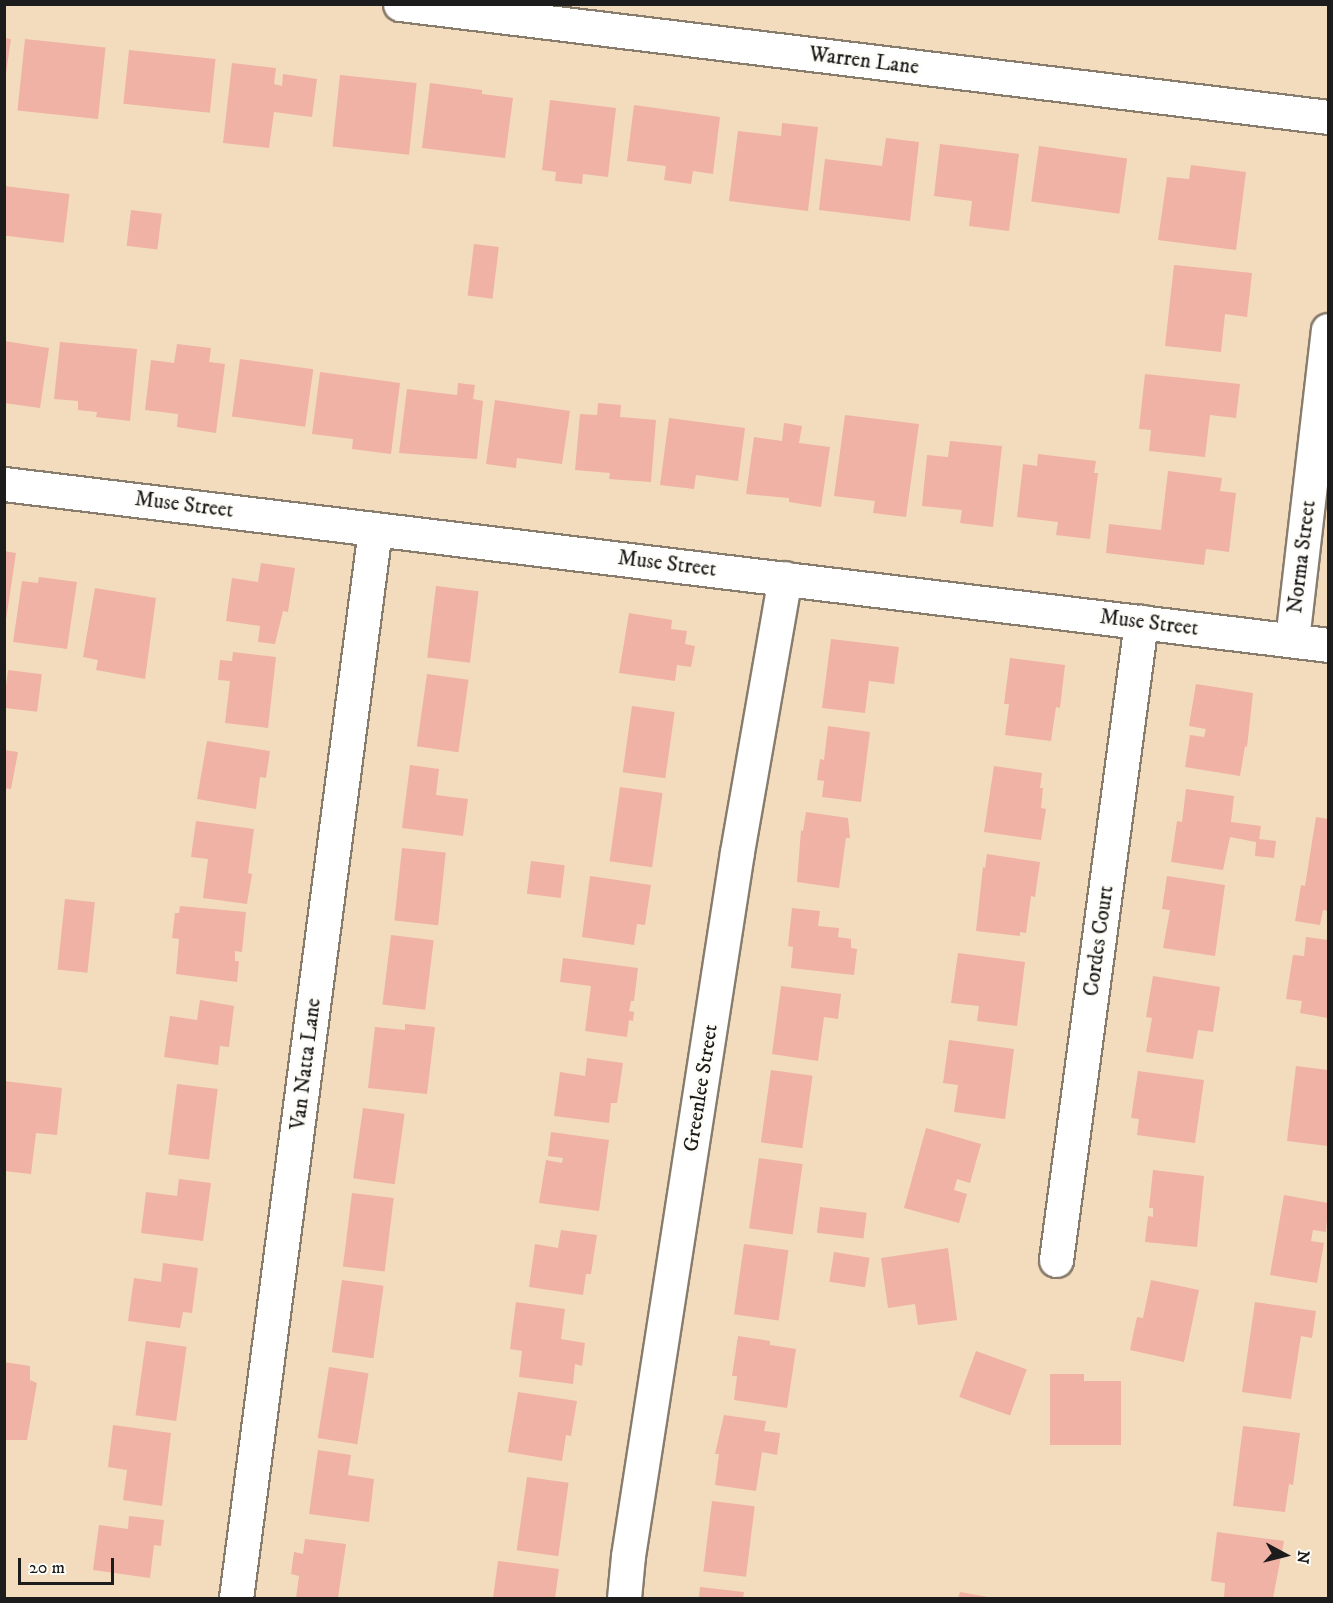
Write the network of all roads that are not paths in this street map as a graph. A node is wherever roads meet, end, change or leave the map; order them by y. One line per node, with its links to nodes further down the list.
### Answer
1 (400, 4): 2 (street, Warren Lane)
2 (1329, 117)
3 (1329, 330): 8 (street, Norma Street)
4 (4, 484): 5 (street, Muse Street)
5 (375, 528): 6 (street, Muse Street); 11 (street, Van Natta Lane)
6 (785, 578): 7 (street, Muse Street); 12 (street, Greenlee Street)
7 (1141, 622): 8 (street, Muse Street); 10 (street, Cordes Court)
8 (1292, 640): 9 (street, Muse Street)
9 (1329, 645)
10 (1056, 1260)
11 (236, 1599)
12 (624, 1599)

